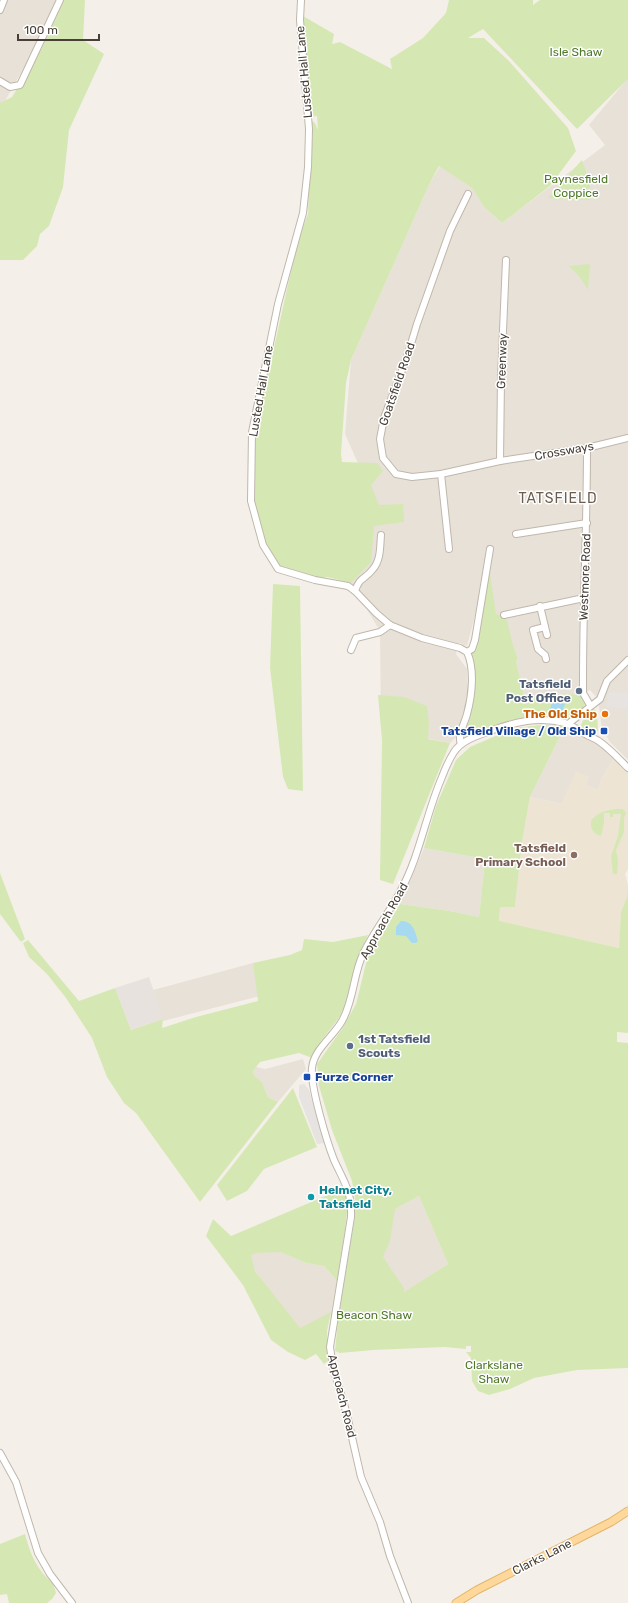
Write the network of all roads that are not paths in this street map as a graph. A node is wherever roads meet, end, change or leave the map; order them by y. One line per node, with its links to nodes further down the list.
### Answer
1 (4, 0): 4 (street)
2 (60, 0): 5 (street)
3 (301, 0): 17 (street, Lusted Hall Lane)
4 (0, 10)
5 (0, 81)
6 (468, 194): 11 (street, Goatsfield Road)
7 (506, 260): 10 (street, Greenway)
8 (628, 438): 9 (street, Crossways)
9 (587, 448): 10 (street, Crossways); 12 (street, Westmore Road)
10 (500, 461): 11 (street, Goatsfield Road)
11 (441, 474): 15 (street)
12 (587, 523): 13 (street); 18 (street, Westmore Road)
13 (516, 534)
14 (381, 535): 17 (street)
15 (449, 549)
16 (490, 549): 25 (street)
17 (355, 591): 21 (street, Lusted Hall Lane)
18 (584, 598): 19 (street); 28 (street, Westmore Road)
19 (540, 606): 20 (street); 22 (street)
20 (504, 615)
21 (390, 625): 24 (street); 25 (street, Lusted Hall Lane)
22 (545, 627): 23 (street); 26 (street)
23 (547, 635)
24 (351, 650)
25 (467, 652): 30 (street)
26 (546, 659)
27 (628, 660): 28 (street)
28 (590, 705): 29 (street)
29 (568, 724): 30 (street); 31 (street)
30 (461, 744): 35 (street, Approach Road)
31 (628, 768)
32 (0, 1453): 34 (street)
33 (628, 1511): 36 (main road, Clarks Lane)
34 (72, 1603)
35 (408, 1603)
36 (456, 1603)

